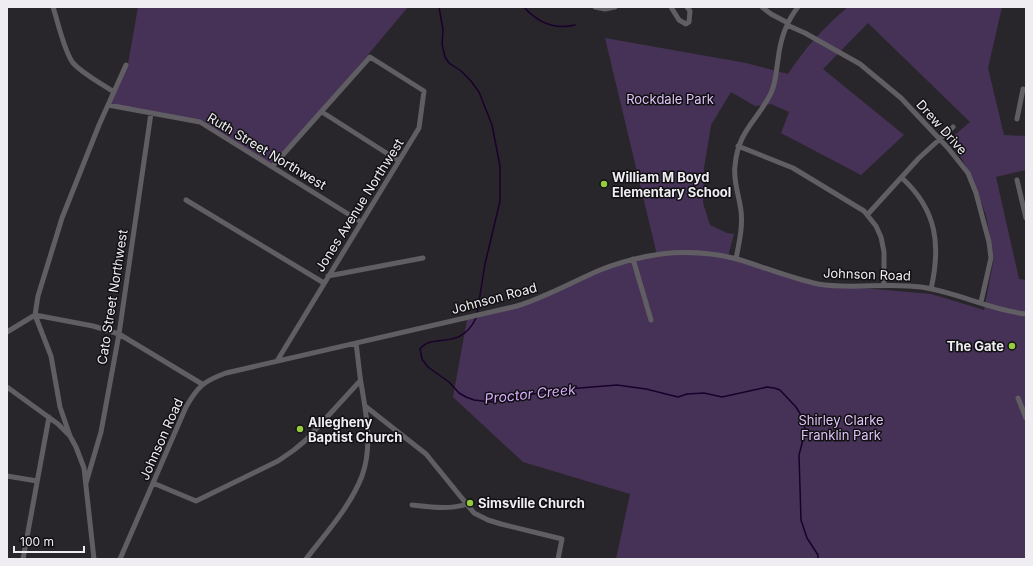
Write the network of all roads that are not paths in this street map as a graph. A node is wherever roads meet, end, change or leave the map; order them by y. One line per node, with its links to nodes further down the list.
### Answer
1 (53, 7): 11 (street)
2 (595, 7): 3 (street)
3 (615, 7)
4 (671, 7): 5 (street)
5 (687, 7)
6 (762, 7): 8 (street, Drew Drive)
7 (798, 7): 8 (street)
8 (787, 24): 19 (street, Drew Drive); 20 (street)
9 (126, 65): 11 (street)
10 (1023, 89): 12 (street)
11 (114, 92): 13 (street)
12 (1020, 104): 14 (street); 17 (street)
13 (108, 105): 16 (street, Ruth Street Northwest); 39 (street)
14 (1026, 106)
15 (322, 112): 21 (street); 21 (street, Jones Avenue Northwest); 22 (street)
16 (151, 113): 22 (street, Ruth Street Northwest); 42 (street, Cato Street Northwest)
17 (1017, 119)
18 (953, 127): 19 (street)
19 (939, 139): 23 (street); 37 (street, Drew Drive)
20 (738, 146): 27 (street); 32 (street)
21 (399, 161): 29 (street, Jones Avenue Northwest)
22 (272, 167): 29 (street, Ruth Street Northwest)
23 (902, 178): 27 (street); 36 (street)
24 (1017, 180): 25 (street)
25 (1023, 194): 28 (street)
26 (186, 200): 34 (street)
27 (868, 214): 35 (street)
28 (1026, 218)
29 (361, 222): 33 (street, Jones Avenue Northwest)
30 (423, 258): 33 (street)
31 (633, 259): 32 (street, Johnson Road); 40 (street); 43 (street, Johnson Road)
32 (736, 259): 35 (street, Johnson Road)
33 (328, 276): 34 (street, Jones Avenue Northwest)
34 (324, 283): 44 (street, Jones Avenue Northwest)
35 (884, 284): 36 (street, Johnson Road)
36 (931, 288): 37 (street, Johnson Road)
37 (981, 302): 38 (street, Johnson Road)
38 (1026, 314)
39 (35, 315): 41 (street); 42 (street); 52 (street)
40 (651, 320)
41 (7, 332)
42 (119, 334): 46 (street); 55 (street, Cato Street Northwest)
43 (356, 344): 44 (street, Johnson Road); 45 (street)
44 (277, 361): 46 (street, Johnson Road)
45 (360, 381): 49 (street); 56 (street)
46 (202, 384): 56 (street, Johnson Road)
47 (7, 387): 50 (street)
48 (1018, 398): 51 (street)
49 (365, 406): 57 (street); 62 (street)
50 (49, 417): 52 (street); 54 (street)
51 (1026, 418)
52 (70, 436): 55 (street)
53 (7, 476): 54 (street)
54 (37, 481): 59 (street)
55 (86, 483): 60 (street)
56 (153, 483): 61 (street, Johnson Road)
57 (467, 504): 58 (street); 63 (street)
58 (412, 505)
59 (23, 559)
60 (94, 559)
61 (120, 559)
62 (306, 559)
63 (558, 559)

